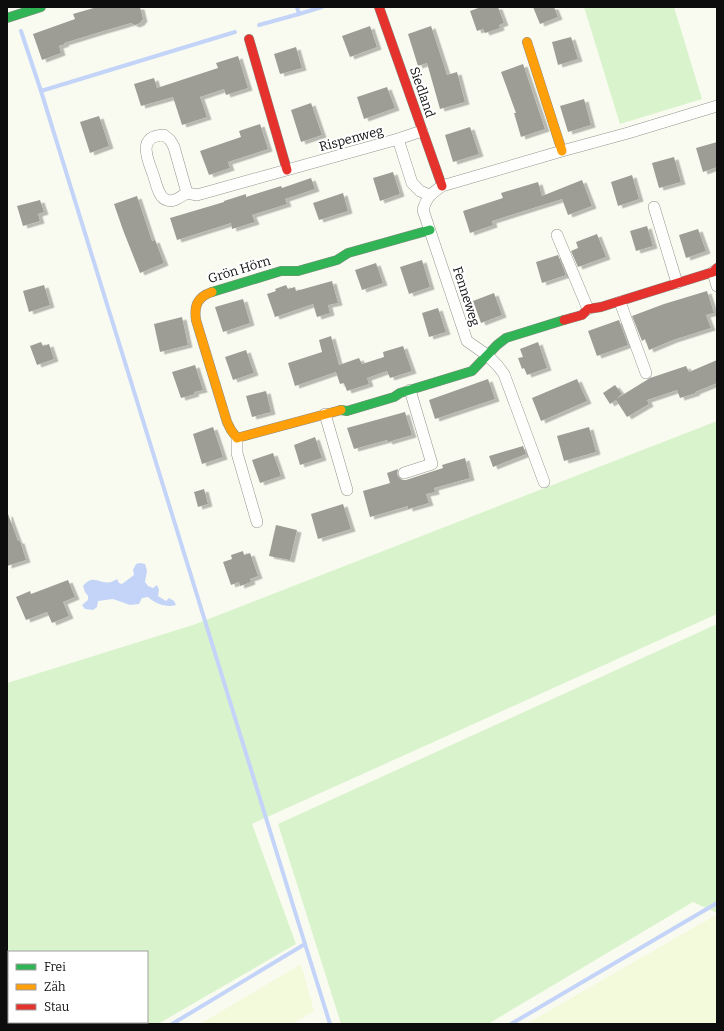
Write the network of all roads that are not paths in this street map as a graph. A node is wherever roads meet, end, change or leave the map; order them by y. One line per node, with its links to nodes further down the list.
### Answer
1 (41, 7): 3 (street)
2 (379, 7): 7 (street, Siedland)
3 (7, 18)
4 (249, 39): 10 (street)
5 (527, 42): 9 (street)
6 (717, 106): 9 (street)
7 (422, 131): 8 (street, Rispenweg); 11 (street, Siedland)
8 (398, 139): 10 (street, Rispenweg); 13 (street)
9 (562, 151): 11 (street)
10 (287, 170): 12 (street, Rispenweg)
11 (442, 186): 13 (street)
12 (187, 193): 12 (street, Rispenweg)
13 (429, 195): 15 (street, Fenneweg)
14 (654, 207): 18 (street)
15 (430, 230): 22 (street, Fenneweg); 26 (street, Grön Hörn)
16 (557, 235): 21 (street)
17 (715, 270): 18 (street); 19 (street)
18 (677, 283): 20 (street)
19 (717, 286)
20 (620, 302): 21 (street); 23 (street)
21 (588, 309): 22 (street)
22 (487, 355): 24 (street); 28 (street, Fenneweg)
23 (646, 373)
24 (410, 390): 25 (street); 27 (street)
25 (325, 414): 26 (street); 29 (street)
26 (237, 438): 30 (street, Grön Hörn)
27 (404, 473)
28 (544, 482)
29 (347, 490)
30 (257, 522)

